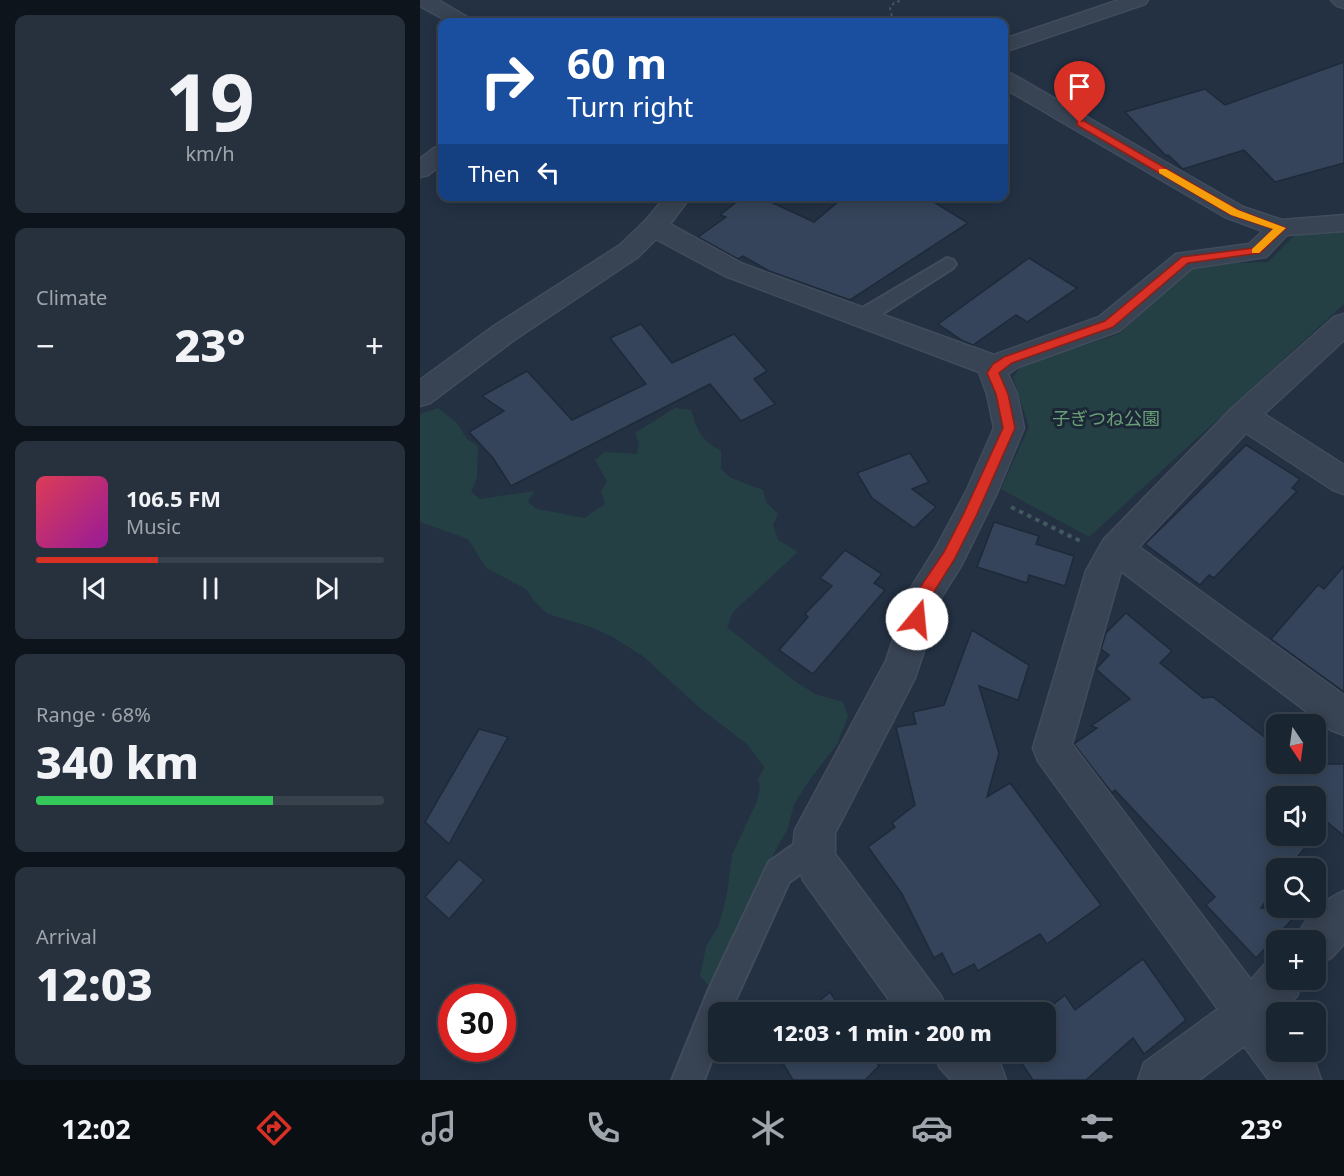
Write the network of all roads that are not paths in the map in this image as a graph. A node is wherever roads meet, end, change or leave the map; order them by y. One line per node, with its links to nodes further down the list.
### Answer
1 (424, 0): 3 (street)
2 (1138, 0): 4 (street)
3 (455, 18)
4 (1008, 45)
5 (1008, 81): 11 (street)
6 (438, 156): 7 (street)
7 (420, 170)
8 (675, 201): 10 (street)
9 (1344, 223): 11 (street)
10 (656, 226): 13 (street); 16 (street)
11 (1280, 228): 15 (street)
12 (947, 264): 13 (lane)
13 (861, 318): 15 (street)
14 (1344, 324): 17 (street)
15 (997, 367): 21 (street)
16 (420, 395)
17 (1243, 416): 18 (street); 19 (street)
18 (1344, 481)
19 (1114, 553): 20 (street); 26 (street)
20 (1344, 717)
21 (813, 848): 25 (street); 30 (lane)
22 (1344, 912): 23 (street)
23 (1326, 932)
24 (1272, 990): 26 (street)
25 (918, 1002)
26 (1249, 1014): 27 (street); 32 (street)
27 (1266, 1036)
28 (966, 1062): 31 (street)
29 (1285, 1062): 33 (street)
30 (688, 1080)
31 (983, 1080)
32 (1161, 1080)
33 (1298, 1080)

